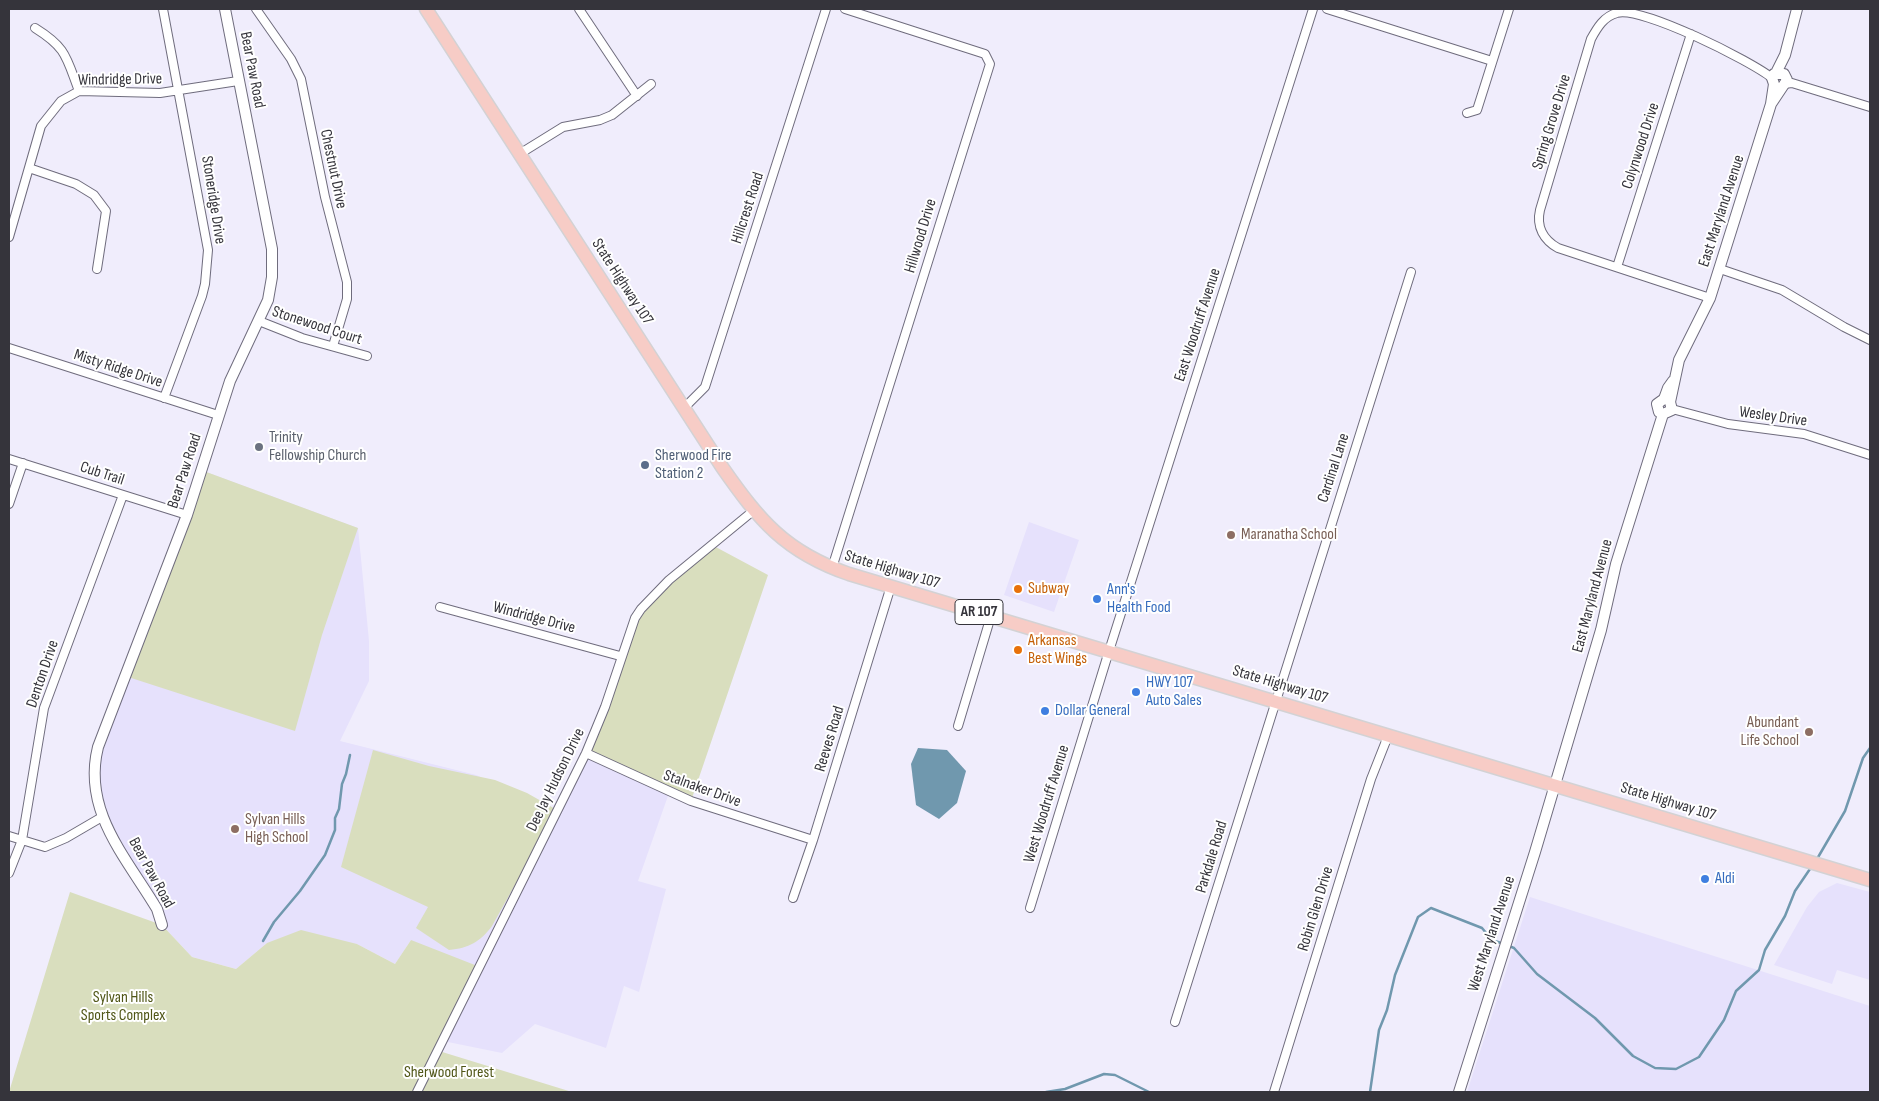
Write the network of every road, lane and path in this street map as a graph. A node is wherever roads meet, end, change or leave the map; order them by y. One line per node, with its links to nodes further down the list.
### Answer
1 (163, 9): 19 (street, Stoneridge Drive)
2 (225, 9): 16 (street, Bear Paw Road)
3 (256, 9): 33 (street, Chestnut Drive)
4 (426, 9): 23 (main road, State Highway 107 / AR 107)
5 (579, 9): 20 (street)
6 (826, 9): 38 (street, Hillcrest Road)
7 (845, 9): 47 (street, Hillwood Drive)
8 (1313, 9): 51 (street, East Woodruff Avenue)
9 (1327, 9): 14 (street)
10 (1509, 9): 14 (street)
11 (1798, 9): 15 (street, East Maryland Avenue)
12 (35, 28): 18 (street)
13 (1691, 34): 15 (street, Spring Grove Drive); 26 (street, Colynwood Drive); 26 (street, Spring Grove Drive)
14 (1492, 61): 22 (street)
15 (1779, 79): 21 (street, Spring Grove Drive); 28 (street, East Maryland Avenue)
16 (238, 81): 19 (street, Windridge Drive); 31 (street, Bear Paw Road)
17 (651, 84): 20 (street)
18 (79, 91): 19 (street, Windridge Drive); 24 (street, Windridge Drive)
19 (179, 91): 36 (street, Stoneridge Drive)
20 (637, 96): 23 (street)
21 (1870, 106)
22 (1467, 113)
23 (521, 154): 38 (main road, State Highway 107 / AR 107)
24 (29, 168): 25 (street, Windridge Drive); 27 (street)
25 (9, 237)
26 (1617, 267): 30 (street, Spring Grove Drive)
27 (97, 268)
28 (1720, 269): 30 (street, East Maryland Avenue); 32 (street)
29 (1410, 272): 53 (street, Cardinal Lane)
30 (1710, 298): 37 (street, East Maryland Avenue)
31 (259, 321): 33 (street, Stonewood Court); 39 (street, Bear Paw Road)
32 (1870, 340)
33 (333, 346): 35 (street, Stonewood Court)
34 (9, 348): 36 (street, Misty Ridge Drive)
35 (367, 356)
36 (164, 398): 39 (street, Misty Ridge Drive)
37 (1667, 406): 40 (street, Wesley Drive); 57 (street, East Maryland Avenue)
38 (684, 408): 45 (main road, State Highway 107 / AR 107)
39 (218, 415): 46 (street, Bear Paw Road)
40 (1870, 455)
41 (9, 459): 42 (street, Cub Trail)
42 (23, 463): 43 (street, Cub Trail); 44 (street)
43 (123, 495): 46 (street, Cub Trail); 60 (street, Denton Drive)
44 (9, 504)
45 (753, 511): 47 (main road, State Highway 107 / AR 107); 52 (street, Dee Jay Hudson Drive)
46 (187, 515): 58 (street, Bear Paw Road)
47 (832, 568): 48 (main road, State Highway 107 / AR 107)
48 (891, 586): 50 (main road, State Highway 107 / AR 107); 61 (street, Reeves Road)
49 (440, 606): 52 (street, Windridge Drive)
50 (991, 616): 51 (main road, State Highway 107 / AR 107); 54 (street)
51 (1108, 651): 53 (main road, State Highway 107 / AR 107); 65 (street, West Woodruff Avenue)
52 (620, 656): 56 (street, Dee Jay Hudson Drive)
53 (1275, 701): 55 (main road, State Highway 107 / AR 107); 67 (street, Parkdale Road)
54 (958, 726)
55 (1388, 736): 57 (main road, State Highway 107 / AR 107); 69 (street, Robin Glen Drive)
56 (586, 753): 61 (street, Stalnaker Drive); 68 (street, Dee Jay Hudson Drive)
57 (1554, 785): 63 (main road, State Highway 107 / AR 107); 70 (street, West Maryland Avenue)
58 (102, 817): 60 (street); 66 (street, Bear Paw Road)
59 (9, 836): 60 (street)
60 (22, 840): 62 (street, Denton Drive)
61 (814, 840): 64 (street, Reeves Road)
62 (9, 872)
63 (1870, 880)
64 (793, 898)
65 (1030, 908)
66 (162, 925)
67 (1175, 1022)
68 (417, 1092)
69 (1274, 1092)
70 (1459, 1092)

